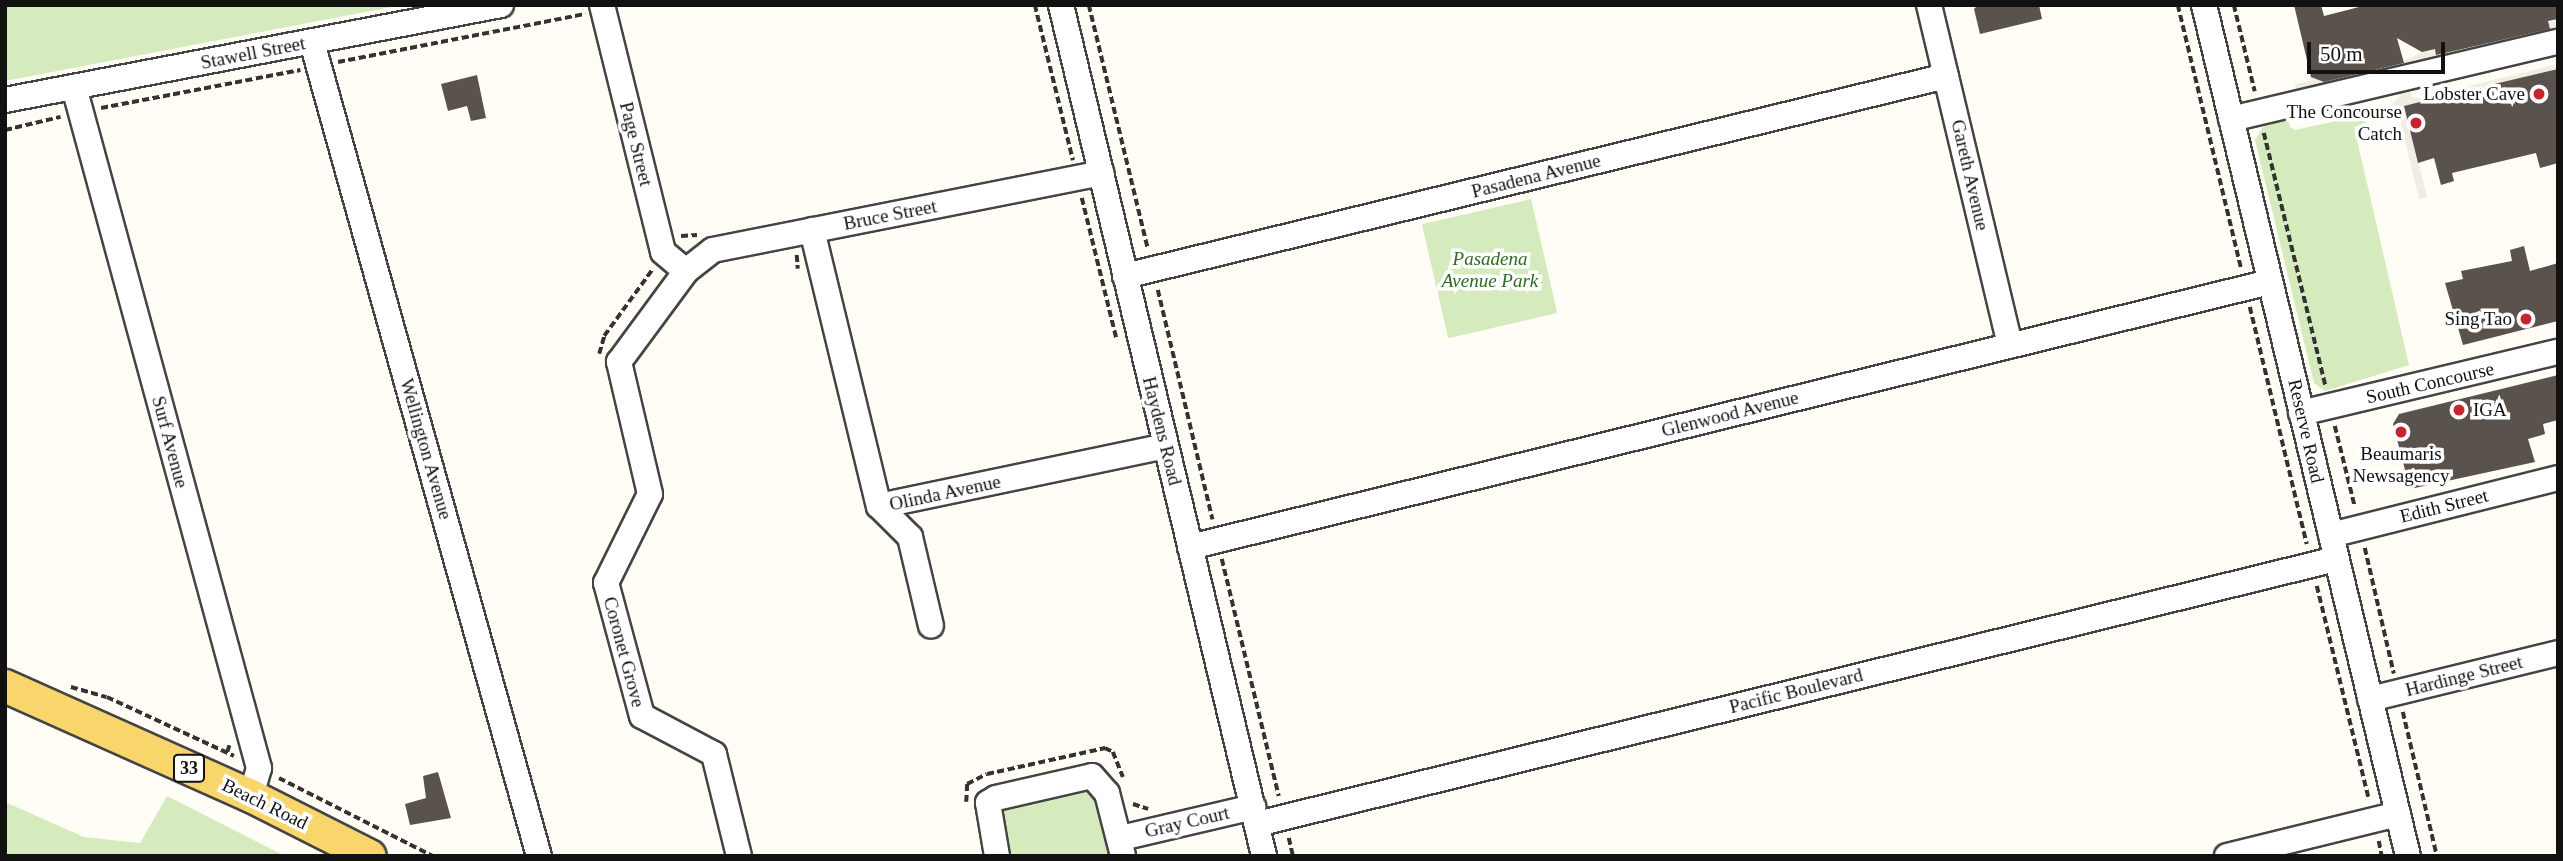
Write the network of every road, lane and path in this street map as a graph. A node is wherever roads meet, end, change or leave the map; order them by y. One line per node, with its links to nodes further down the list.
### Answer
1 (501, 5): 9 (street, Stawell Street)
2 (602, 5): 23 (street, Page Street)
3 (1061, 5): 18 (street, Haydens Road)
4 (1089, 5): 24 (path)
5 (1929, 5): 11 (street, Gareth Avenue)
6 (2178, 5): 28 (path)
7 (2204, 5): 15 (street, Reserve Road)
8 (2234, 5): 14 (path)
9 (312, 42): 12 (street, Stawell Street); 54 (street, Wellington Avenue)
10 (2558, 42): 14 (street)
11 (1946, 76): 24 (street, Pasadena Avenue); 29 (street, Gareth Avenue)
12 (74, 87): 13 (street, Stawell Street); 47 (street, Surf Avenue)
13 (5, 100)
14 (2260, 113): 15 (street); 32 (path)
15 (2231, 119): 27 (street, Reserve Road)
16 (1074, 164): 17 (path)
17 (1060, 166)
18 (1101, 173): 21 (street, Bruce Street); 26 (street, Haydens Road)
19 (1083, 199): 20 (path)
20 (1069, 202)
21 (812, 230): 25 (street, Bruce Street); 36 (street, Olinda Avenue)
22 (712, 233): 23 (path)
23 (663, 252): 25 (street); 31 (path)
24 (1153, 269): 26 (street, Pasadena Avenue); 38 (path)
25 (687, 271): 55 (street, Coronet Grove)
26 (1125, 276): 34 (street, Haydens Road)
27 (2270, 282): 28 (street, Glenwood Avenue); 33 (street, Reserve Road)
28 (2246, 288): 29 (street, Glenwood Avenue); 41 (path)
29 (2010, 345): 38 (street, Glenwood Avenue)
30 (2558, 352): 32 (street, South Concourse)
31 (600, 363)
32 (2330, 406): 33 (street, South Concourse); 37 (path)
33 (2301, 413): 40 (street, Reserve Road)
34 (1166, 446): 36 (street, Olinda Avenue); 39 (street, Haydens Road)
35 (2558, 478): 37 (street, Edith Street)
36 (879, 506): 42 (street)
37 (2360, 528): 40 (street, Edith Street); 45 (path)
38 (1218, 540): 39 (street, Glenwood Avenue); 50 (path)
39 (1190, 547): 49 (street, Haydens Road)
40 (2334, 547): 41 (street, Pacific Boulevard); 46 (street, Reserve Road)
41 (2312, 564): 50 (street, Pacific Boulevard); 51 (path)
42 (931, 626)
43 (2558, 653): 45 (street, Hardinge Street)
44 (5, 686): 47 (main road, Beach Road / 33)
45 (2399, 692): 46 (street, Hardinge Street); 62 (path)
46 (2370, 699): 48 (street, Reserve Road)
47 (251, 796): 53 (main road, Beach Road / 33)
48 (2398, 814): 51 (street); 61 (street, Reserve Road)
49 (1255, 815): 50 (street, Pacific Boulevard); 52 (street, Gray Court); 57 (street, Haydens Road)
50 (1284, 817): 58 (path)
51 (2374, 819): 59 (street); 60 (path)
52 (1122, 847): 56 (street, Gray Court)
53 (370, 856)
54 (539, 856)
55 (739, 856)
56 (997, 856)
57 (1264, 856)
58 (1293, 856)
59 (2227, 856)
60 (2382, 856)
61 (2408, 856)
62 (2437, 856)

